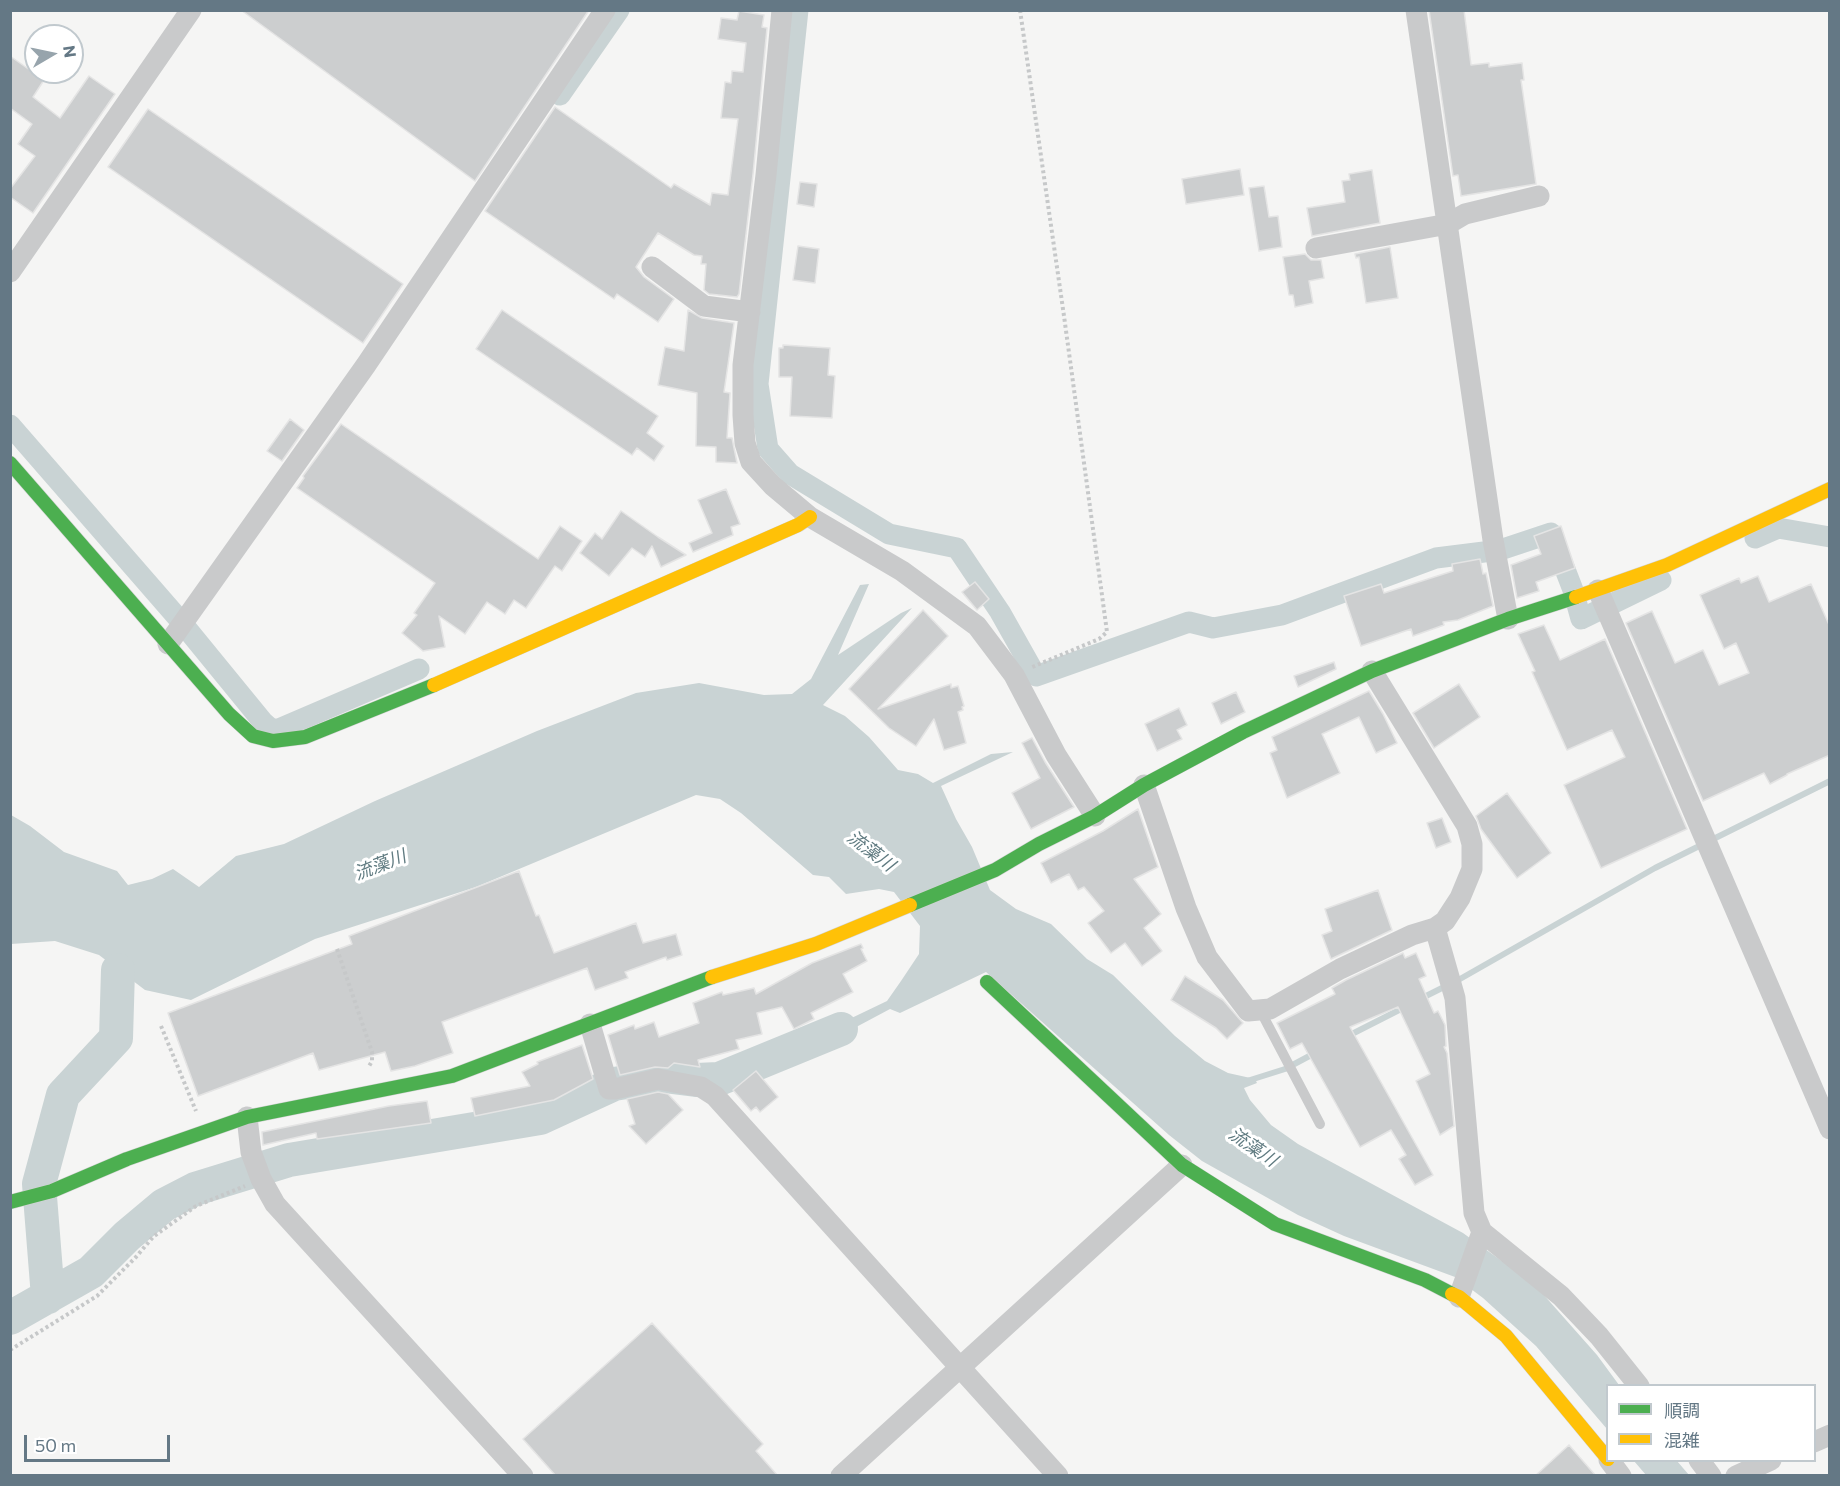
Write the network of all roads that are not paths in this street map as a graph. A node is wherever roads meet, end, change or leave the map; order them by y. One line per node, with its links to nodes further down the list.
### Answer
1 (191, 10): 9 (street)
2 (605, 10): 16 (street)
3 (782, 10): 10 (street)
4 (1416, 10): 6 (street)
5 (1539, 196): 6 (street)
6 (1448, 224): 7 (street); 15 (street)
7 (1316, 248)
8 (652, 267): 10 (street)
9 (10, 273)
10 (750, 312): 13 (street)
11 (10, 463): 16 (street)
12 (1830, 489): 14 (street)
13 (810, 517): 16 (street); 19 (street)
14 (1595, 590): 15 (street); 26 (street)
15 (1508, 618): 17 (street)
16 (168, 644)
17 (1372, 671): 18 (street); 20 (street)
18 (1144, 785): 19 (street); 22 (street)
19 (1095, 816): 23 (street)
20 (1435, 928): 22 (street); 29 (street)
21 (987, 982): 27 (street)
22 (1260, 1010): 25 (lane)
23 (590, 1024): 24 (street); 31 (street)
24 (247, 1117): 28 (street); 39 (street)
25 (1320, 1124)
26 (1830, 1129)
27 (1182, 1165): 30 (street); 31 (street)
28 (10, 1202)
29 (1480, 1235): 30 (street); 32 (street)
30 (1461, 1293): 35 (street)
31 (959, 1368): 40 (street); 41 (street)
32 (1637, 1384)
33 (1830, 1435): 34 (street)
34 (1816, 1442)
35 (1606, 1458)
36 (1610, 1462): 42 (street)
37 (1700, 1462): 43 (street)
38 (1769, 1462): 44 (street)
39 (523, 1476)
40 (841, 1476)
41 (1058, 1476)
42 (1621, 1476)
43 (1711, 1476)
44 (1736, 1476)

